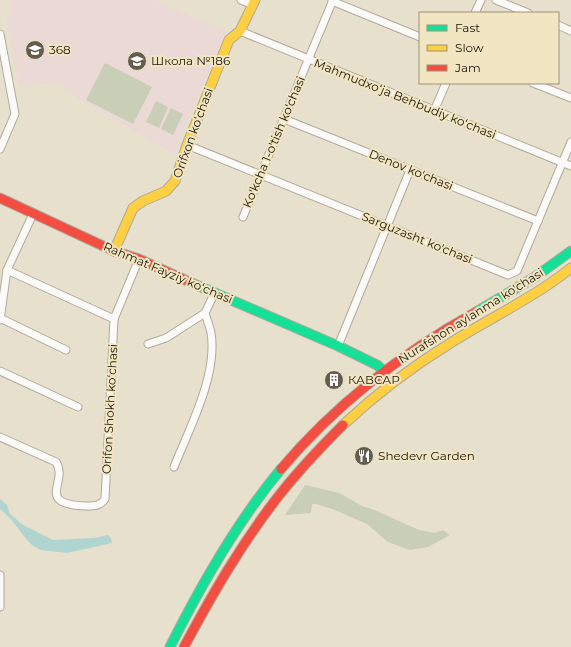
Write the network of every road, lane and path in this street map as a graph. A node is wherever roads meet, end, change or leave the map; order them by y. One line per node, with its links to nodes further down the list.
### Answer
1 (241, 0): 5 (street)
2 (332, 0): 12 (street); 13 (street, Ko'kcha 1-o'tish ko'chasi)
3 (481, 0): 6 (street)
4 (496, 0): 7 (street)
5 (254, 3): 9 (main road, Orifxon koʻchasi)
6 (475, 12)
7 (526, 12)
8 (559, 26): 10 (street)
9 (240, 31): 13 (street, Mahmudxoʻja Behbudiy koʻchasi); 20 (main road, Orifxon koʻchasi)
10 (571, 31)
11 (0, 34): 21 (street)
12 (419, 37)
13 (309, 60): 17 (street, Mahmudxoʻja Behbudiy koʻchasi); 18 (street, Ko'kcha 1-o'tish ko'chasi)
14 (446, 84): 17 (street)
15 (536, 84): 16 (street)
16 (571, 98)
17 (434, 112): 22 (street, Mahmudxoʻja Behbudiy koʻchasi)
18 (284, 119): 24 (street, Denov ko'chasi); 25 (street, Ko'kcha 1-o'tish ko'chasi)
19 (571, 142): 22 (street, Sarguzasht ko'chasi)
20 (187, 145): 25 (street, Sarguzasht ko'chasi); 31 (main road, Orifxon koʻchasi)
21 (0, 150)
22 (563, 163): 23 (street, Mahmudxoʻja Behbudiy koʻchasi); 29 (street, Sarguzasht ko'chasi)
23 (571, 166)
24 (410, 170): 29 (street, Denov ko'chasi); 30 (street)
25 (261, 175): 28 (street, Ko'kcha 1-o'tish ko'chasi); 30 (street, Sarguzasht ko'chasi)
26 (0, 198): 27 (main road, Rahmat Fayziy koʻchasi)
27 (33, 214): 31 (main road, Rahmat Fayziy koʻchasi); 36 (street)
28 (243, 217)
29 (538, 221): 30 (street, Sarguzasht ko'chasi)
30 (387, 226): 43 (street)
31 (114, 251): 33 (main road, Rahmat Fayziy koʻchasi)
32 (571, 251): 34 (main road, Nurafshon aylanma ko'chasi)
33 (139, 259): 38 (main road, Rahmat Fayziy koʻchasi); 41 (street, Orifon Shokh koʻchasi)
34 (551, 266): 37 (main road); 46 (main road, Nurafshon aylanma ko'chasi)
35 (571, 268): 37 (main road, Nurafshon aylanma ko'chasi)
36 (7, 270): 40 (street); 41 (street)
37 (559, 277): 51 (main road, Nurafshon aylanma ko'chasi)
38 (215, 292): 39 (street); 43 (main road, Rahmat Fayziy koʻchasi)
39 (205, 313): 42 (street); 49 (street)
40 (0, 319): 44 (street)
41 (114, 319): 48 (street, Orifon Shokh koʻchasi)
42 (148, 344)
43 (338, 346): 46 (main road, Rahmat Fayziy koʻchasi)
44 (66, 350)
45 (0, 371): 47 (street)
46 (384, 371): 50 (main road, Nurafshon aylanma ko'chasi)
47 (78, 407)
48 (0, 437)
49 (174, 467)
50 (281, 470): 51 (main road); 53 (main road, Nurafshon aylanma ko'chasi)
51 (292, 479): 54 (main road, Nurafshon aylanma ko'chasi)
52 (0, 575): 55 (street)
53 (197, 595): 54 (main road); 56 (main road, Nurafshon aylanma ko'chasi)
54 (208, 601): 57 (main road, Nurafshon aylanma ko'chasi)
55 (0, 606)
56 (170, 647)
57 (184, 647)

